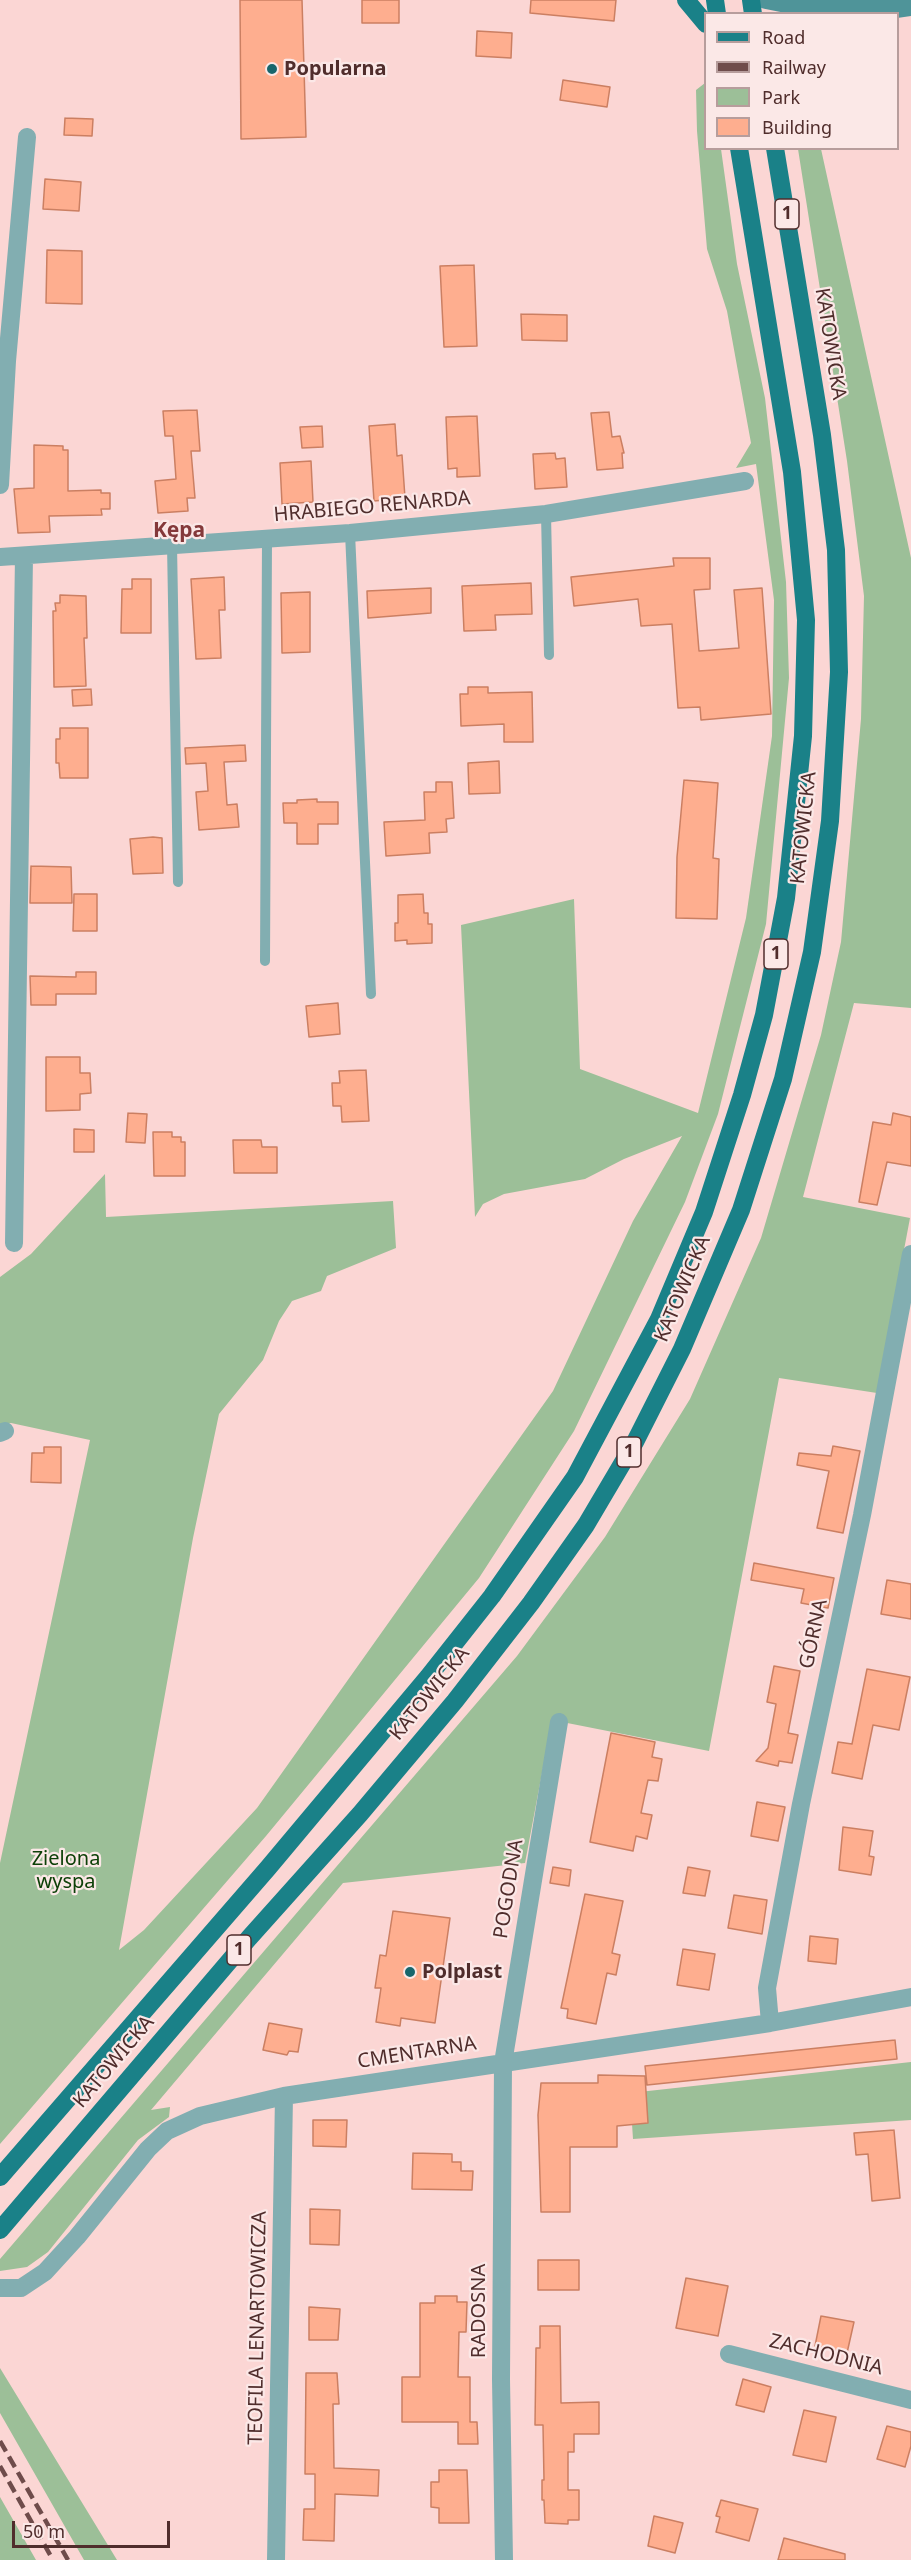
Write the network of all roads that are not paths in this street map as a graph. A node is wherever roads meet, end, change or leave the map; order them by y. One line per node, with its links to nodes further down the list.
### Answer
1 (686, 0): 4 (main road)
2 (765, 0): 3 (street)
3 (911, 7)
4 (704, 23)
5 (27, 137): 9 (street)
6 (739, 150): 27 (main road, KATOWICKA / 1)
7 (775, 150): 28 (main road, KATOWICKA / 1)
8 (745, 481): 10 (street, HRABIEGO RENARDA)
9 (0, 485)
10 (546, 514): 11 (street, HRABIEGO RENARDA); 16 (lane)
11 (350, 533): 12 (street, HRABIEGO RENARDA); 19 (lane)
12 (267, 539): 13 (street, HRABIEGO RENARDA); 18 (lane)
13 (172, 546): 14 (street, HRABIEGO RENARDA); 17 (lane)
14 (24, 556): 15 (street, HRABIEGO RENARDA); 20 (street)
15 (0, 557)
16 (549, 655)
17 (178, 882)
18 (266, 961)
19 (371, 994)
20 (14, 1243)
21 (911, 1254): 24 (street, GÓRNA)
22 (560, 1722): 25 (street, POGODNA)
23 (911, 1997): 24 (street, CMENTARNA)
24 (770, 2023): 25 (street, CMENTARNA)
25 (503, 2063): 26 (street, CMENTARNA); 33 (street, RADOSNA)
26 (285, 2097): 29 (street, CMENTARNA); 32 (street, TEOFILA LENARTOWICZA)
27 (0, 2177)
28 (0, 2230)
29 (0, 2288)
30 (729, 2354): 31 (street, ZACHODNIA)
31 (911, 2400)
32 (276, 2560)
33 (504, 2560)

